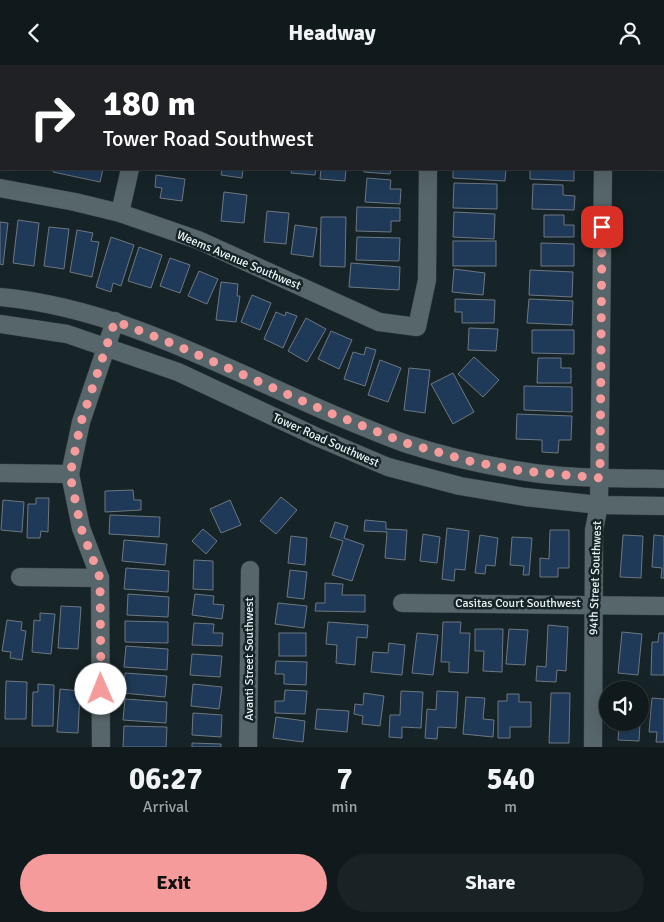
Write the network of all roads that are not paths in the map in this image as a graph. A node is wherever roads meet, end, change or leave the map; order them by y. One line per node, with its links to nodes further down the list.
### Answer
1 (130, 170): 5 (street)
2 (428, 170): 5 (street, Weems Avenue Southwest)
3 (603, 170): 12 (street, 94th Street Southwest)
4 (0, 188): 5 (street, Weems Avenue Southwest)
5 (120, 213)
6 (0, 297): 7 (street, Tower Road Southwest)
7 (115, 321): 9 (street); 12 (street, Tower Road Southwest)
8 (0, 324): 9 (street, Tower Road Southwest)
9 (106, 347): 11 (street); 14 (street, Tower Road Southwest)
10 (0, 473): 11 (street)
11 (70, 475): 18 (street)
12 (600, 478): 13 (street, Tower Road Southwest); 14 (street, 94th Street Southwest)
13 (664, 479)
14 (599, 505): 15 (street, Tower Road Southwest); 20 (street, 94th Street Southwest)
15 (664, 506)
16 (250, 570): 23 (street, Avanti Street Southwest)
17 (20, 577): 18 (street)
18 (100, 578): 22 (street)
19 (402, 603): 20 (street, Casitas Court Southwest)
20 (594, 604): 21 (street, Casitas Court Southwest); 24 (street, 94th Street Southwest)
21 (664, 606)
22 (101, 747)
23 (248, 747)
24 (593, 747)

